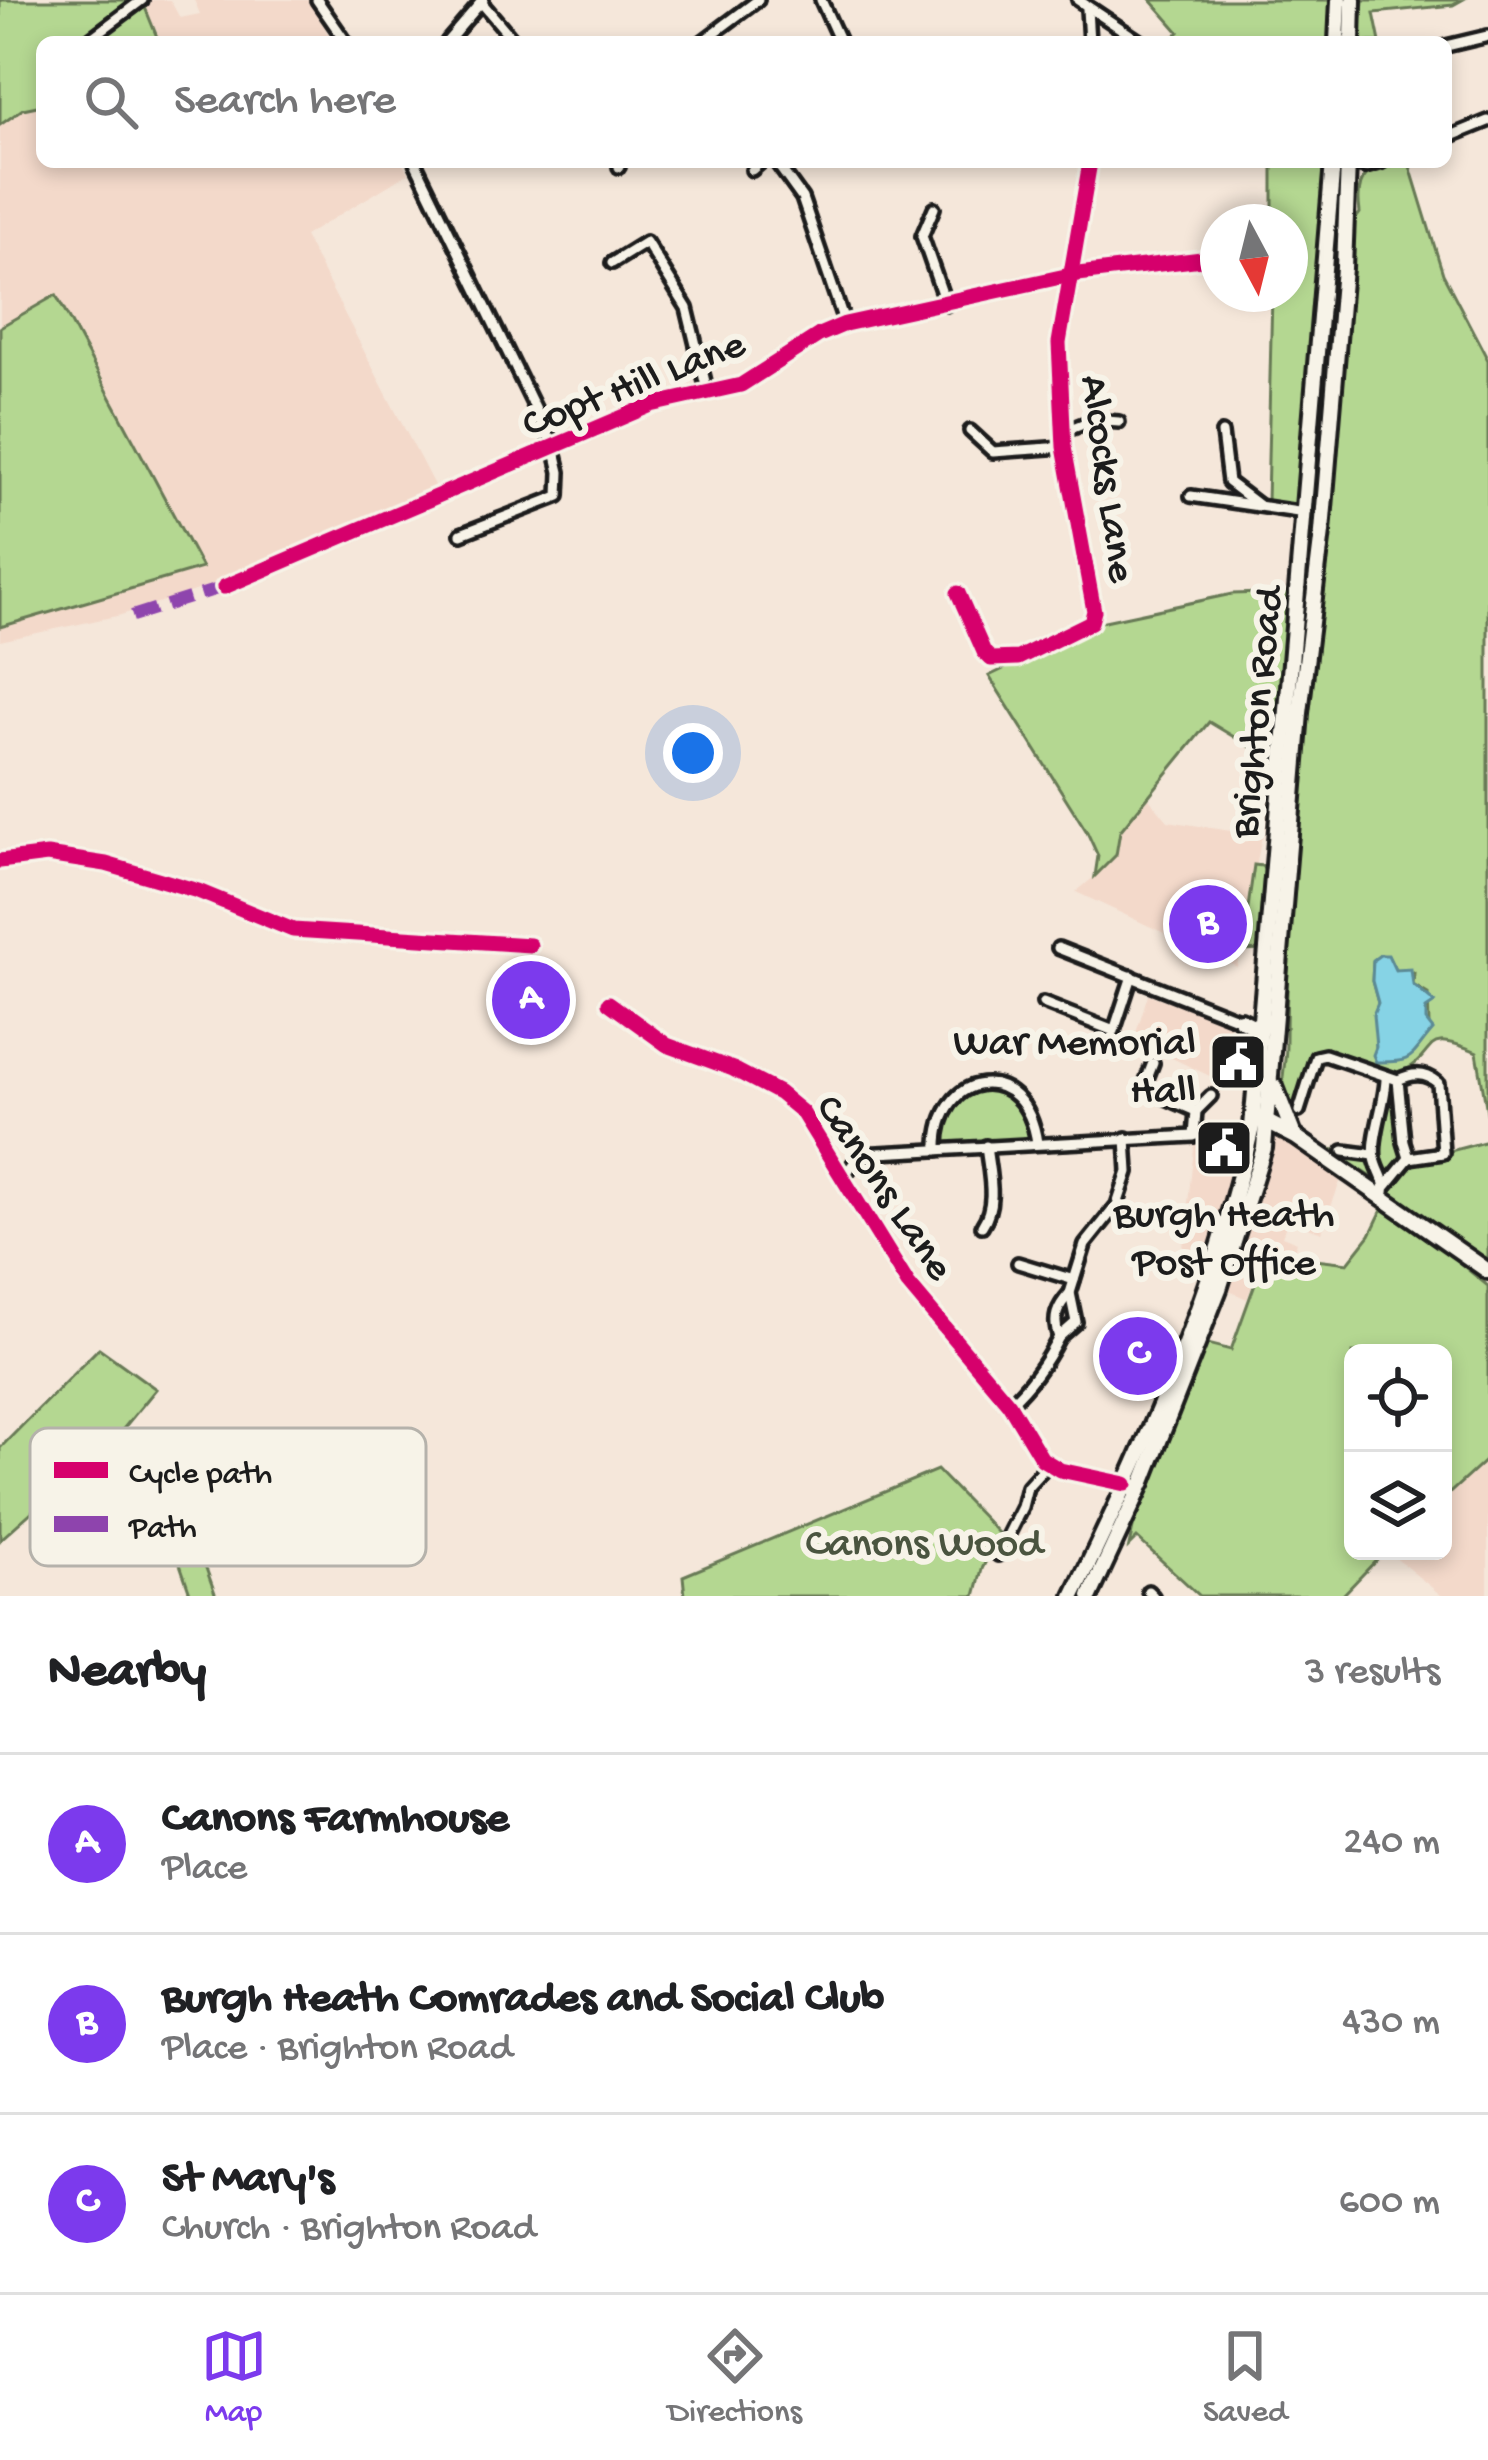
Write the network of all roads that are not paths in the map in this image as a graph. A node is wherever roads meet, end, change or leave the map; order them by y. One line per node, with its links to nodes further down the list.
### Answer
1 (142, 0): 10 (street)
2 (317, 0): 11 (street)
3 (758, 0): 14 (street)
4 (821, 0): 15 (street)
5 (1078, 0): 9 (street)
6 (1339, 0): 18 (highway)
7 (1354, 0): 19 (highway)
8 (482, 1): 12 (street); 13 (street)
9 (1087, 9): 16 (street); 17 (street)
10 (94, 36)
11 (342, 36)
12 (452, 36)
13 (510, 36)
14 (710, 36)
15 (837, 36)
16 (1089, 36)
17 (1131, 36)
18 (1337, 36)
19 (1352, 36)
20 (1488, 36): 21 (street)
21 (1452, 45)
22 (1488, 121): 23 (street)
23 (1452, 136)
24 (418, 168): 42 (street)
25 (780, 168): 36 (street)
26 (1089, 168): 34 (street, Alcocks Lane)
27 (1335, 168): 30 (highway, Brighton Road)
28 (1346, 168): 30 (highway, Brighton Road)
29 (1361, 168): 30 (street)
30 (1338, 192): 46 (highway, Brighton Road); 55 (highway, Brighton Road)
31 (934, 208): 35 (street)
32 (1200, 259): 34 (street, Copt Hill Lane)
33 (612, 263): 37 (street)
34 (1070, 275): 35 (street, Copt Hill Lane); 40 (street, Alcocks Lane)
35 (946, 305): 36 (street, Copt Hill Lane)
36 (845, 324): 37 (street, Copt Hill Lane)
37 (707, 390): 42 (street, Copt Hill Lane)
38 (1119, 422): 40 (street)
39 (970, 430): 43 (street)
40 (1063, 432): 43 (street, Alcocks Lane)
41 (1222, 434): 45 (street)
42 (554, 447): 47 (street); 48 (street, Copt Hill Lane)
43 (1064, 447): 49 (street, Alcocks Lane)
44 (1191, 496): 45 (street)
45 (1263, 508): 46 (street)
46 (1306, 513): 52 (highway, Brighton Road)
47 (460, 534)
48 (224, 587)
49 (958, 593)
50 (1058, 948): 51 (street)
51 (1132, 976): 54 (street); 56 (street)
52 (1262, 998): 56 (highway); 57 (highway, Brighton Road)
53 (609, 1003): 76 (street, Canons Lane)
54 (1043, 1003)
55 (1276, 1017): 57 (highway); 59 (highway, Brighton Road)
56 (1241, 1020): 57 (highway)
57 (1260, 1026): 65 (highway, Brighton Road)
58 (1153, 1063): 63 (street)
59 (1272, 1072): 65 (highway, Brighton Road); 66 (highway)
60 (1392, 1079): 62 (street); 64 (street); 75 (street)
61 (1210, 1096): 63 (street)
62 (1392, 1100): 74 (street); 75 (street)
63 (1196, 1111): 67 (street)
64 (1299, 1112)
65 (1258, 1121): 66 (highway); 70 (highway, Brighton Road); 87 (highway, Brighton Road)
66 (1296, 1137): 70 (highway); 78 (highway)
67 (1126, 1138): 68 (street); 82 (street)
68 (1037, 1143): 69 (street); 71 (street)
69 (986, 1147): 71 (street); 79 (street)
70 (1264, 1148): 87 (highway, Brighton Road)
71 (938, 1150): 73 (street)
72 (1344, 1151): 74 (street)
73 (860, 1154): 76 (street); 77 (street)
74 (1374, 1155): 78 (street)
75 (1409, 1158): 78 (street)
76 (835, 1159): 77 (street, Canons Lane)
77 (843, 1178): 85 (street, Canons Lane)
78 (1385, 1192): 81 (highway)
79 (982, 1226)
80 (1018, 1263): 82 (street)
81 (1488, 1271)
82 (1074, 1280): 83 (street)
83 (1070, 1293): 84 (street); 84 (street)
84 (1058, 1337): 85 (street)
85 (1009, 1404): 86 (street, Canons Lane)
86 (1049, 1463): 87 (street); 88 (street)
87 (1132, 1487): 89 (highway, Brighton Road); 90 (highway, Brighton Road)
88 (998, 1555)
89 (1073, 1596)
90 (1090, 1596)

